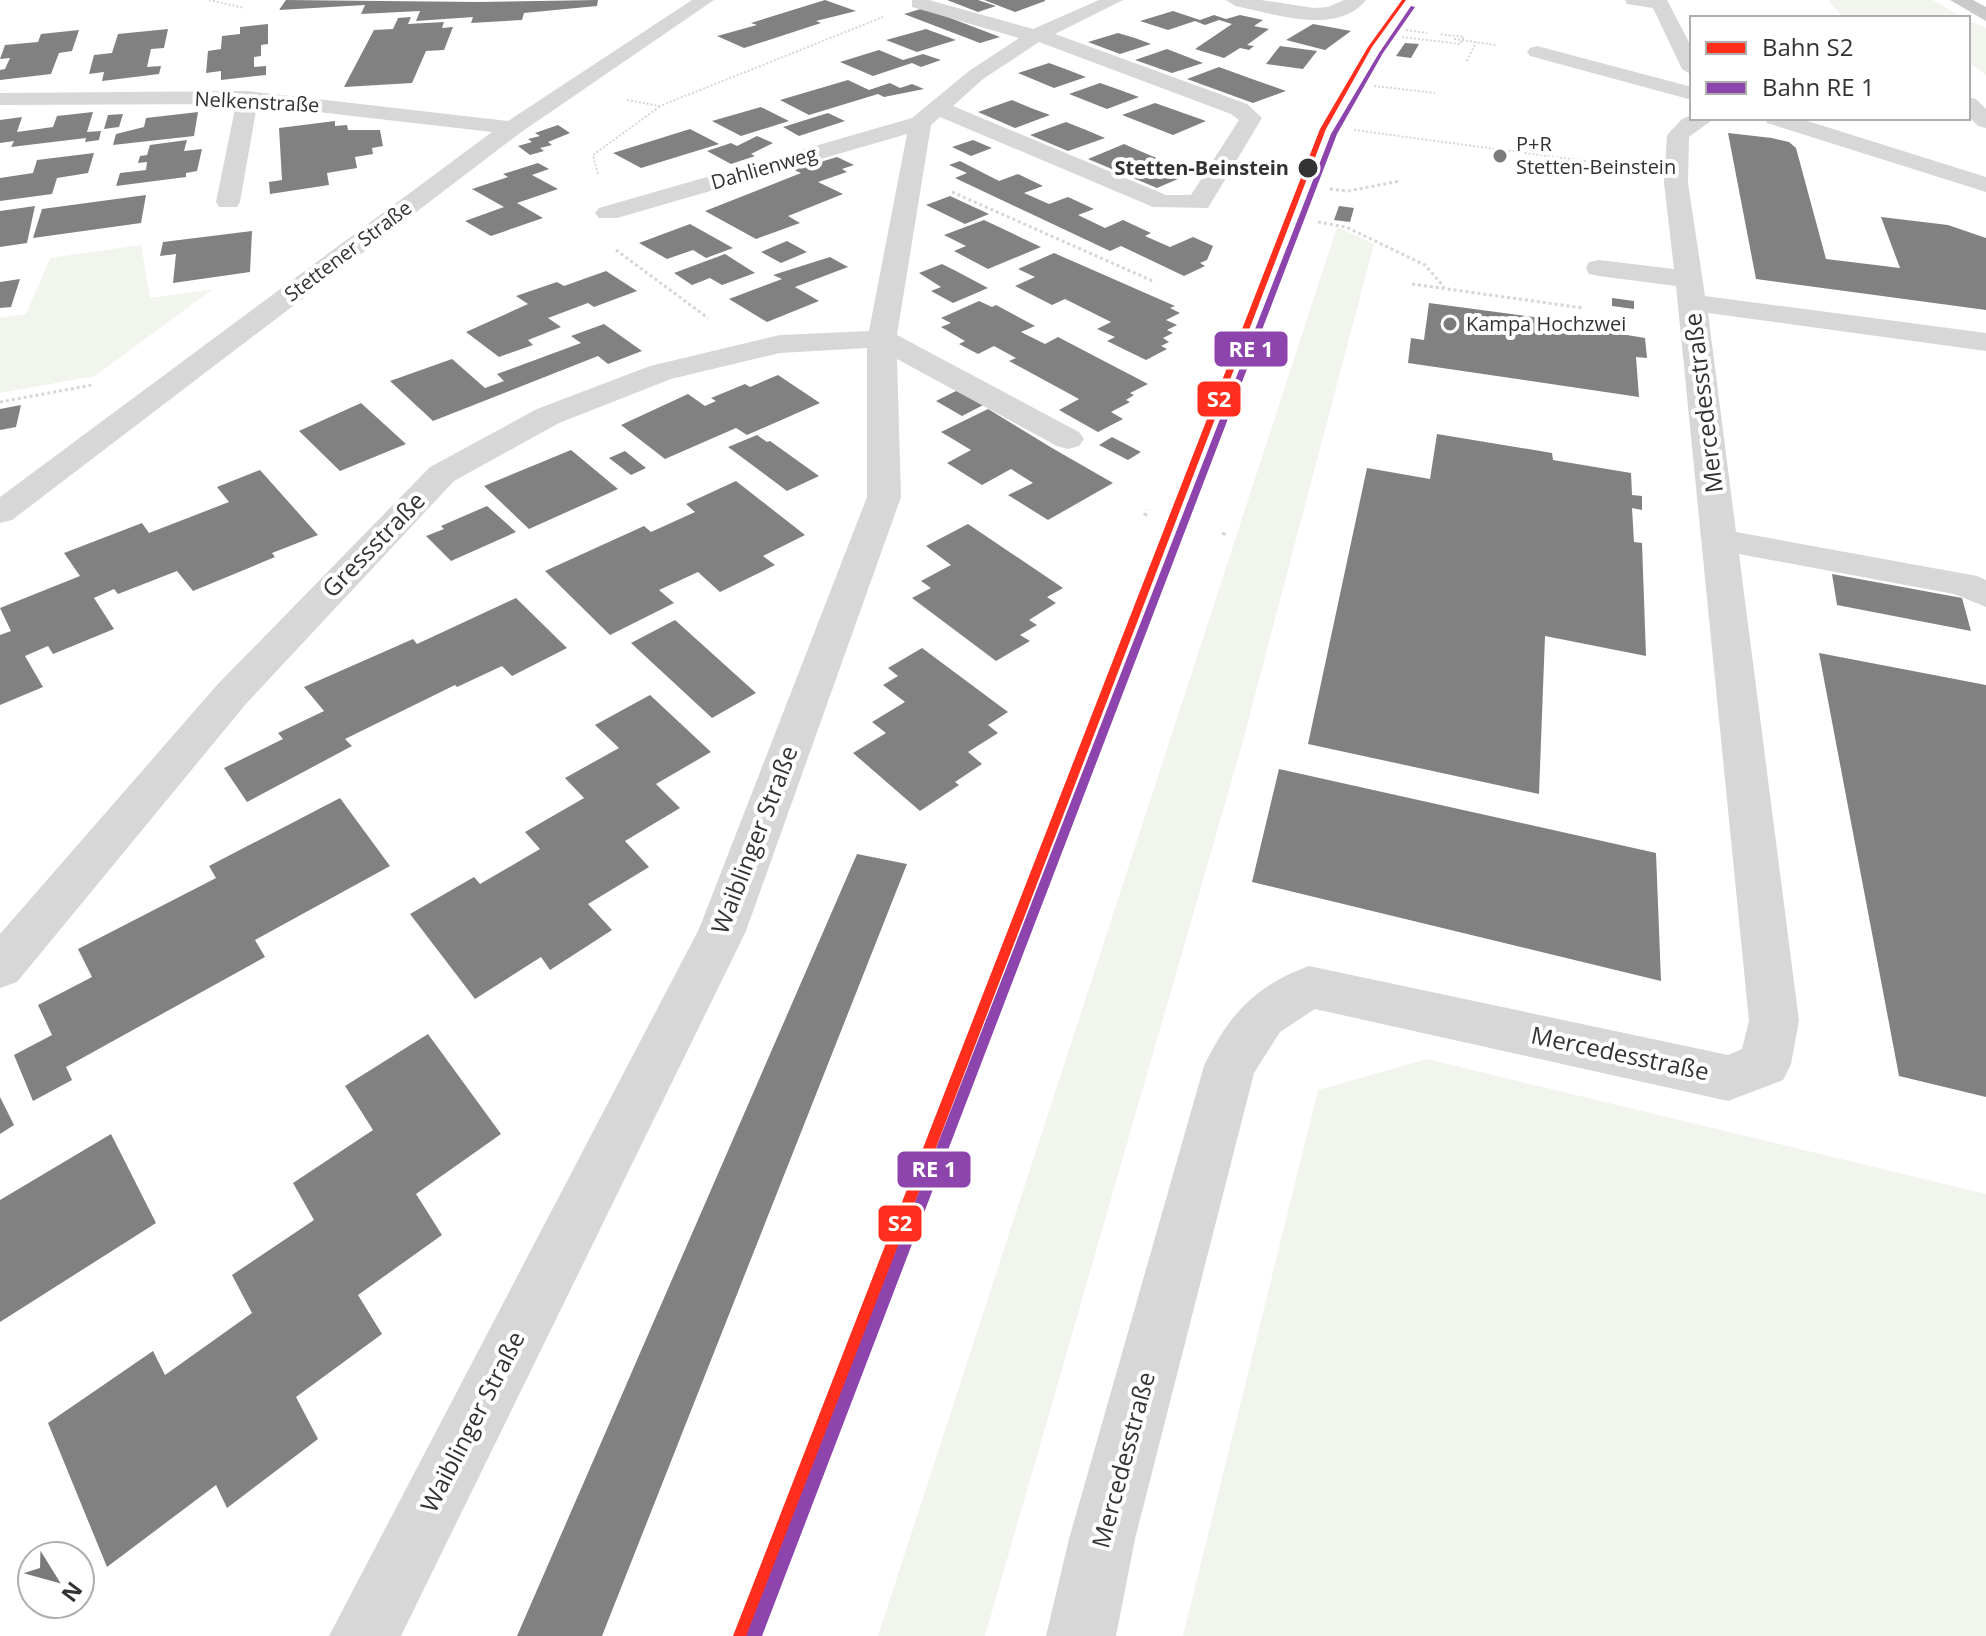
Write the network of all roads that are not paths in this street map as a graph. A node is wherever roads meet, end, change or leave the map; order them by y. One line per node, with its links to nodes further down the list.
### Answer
1 (705, 0): 20 (street, Stettener Straße)
2 (1114, 0): 9 (street)
3 (1235, 0): 4 (street)
4 (1357, 0)
5 (1634, 0): 11 (street)
6 (1959, 0): 8 (main road)
7 (919, 3): 9 (street)
8 (1986, 15)
9 (1036, 36): 16 (street); 16 (street)
10 (1537, 52): 12 (street)
11 (1690, 65)
12 (1690, 93)
13 (248, 97): 14 (street, Nelkenstraße); 20 (street, Nelkenstraße); 22 (street)
14 (0, 99)
15 (1970, 106): 19 (street)
16 (929, 116): 23 (street, Dahlienweg); 26 (street, Waiblinger Straße)
17 (1699, 120): 25 (street, Mercedesstraße)
18 (1781, 120): 21 (street)
19 (1986, 121)
20 (512, 128): 29 (street, Stettener Straße)
21 (1986, 185)
22 (228, 202)
23 (608, 213)
24 (1599, 268): 25 (street)
25 (1691, 291): 27 (street); 30 (street, Mercedesstraße)
26 (882, 339): 28 (street); 32 (street, Gressstraße); 33 (street, Waiblinger Straße)
27 (1986, 342)
28 (1068, 439)
29 (0, 513)
30 (1720, 540): 31 (street); 34 (street, Mercedesstraße)
31 (1986, 595)
32 (0, 968)
33 (364, 1636)
34 (1081, 1636)

